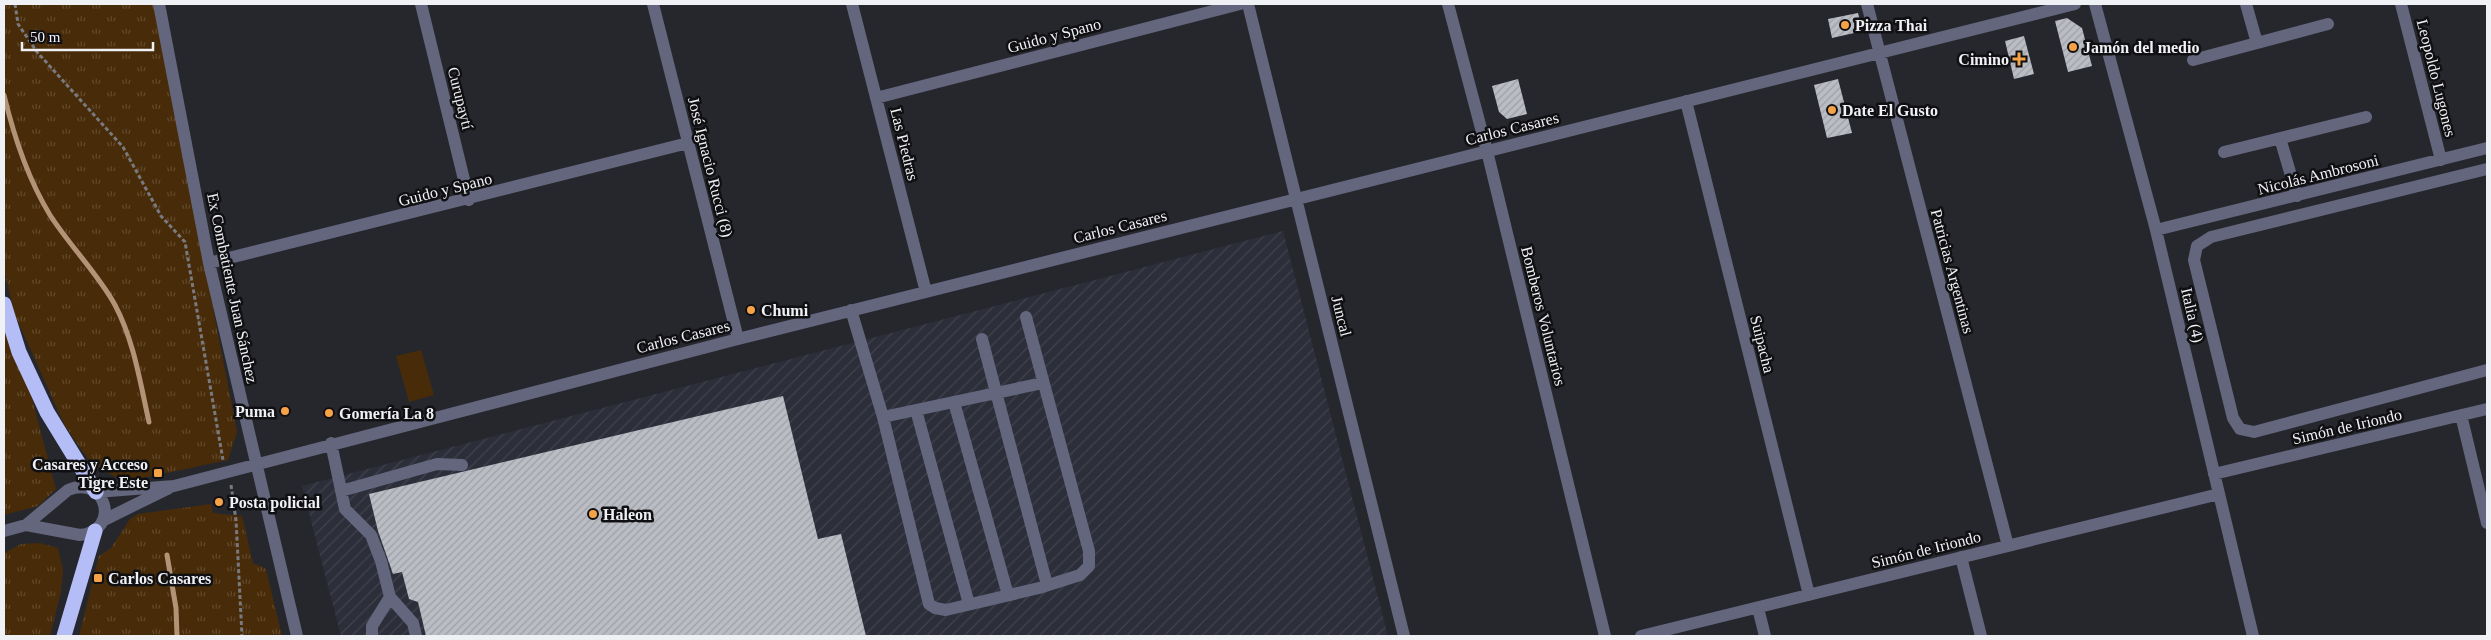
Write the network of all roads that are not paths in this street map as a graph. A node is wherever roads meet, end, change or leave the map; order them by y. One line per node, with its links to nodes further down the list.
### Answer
1 (159, 4): 31 (street, Ex Combatiente Juan Sánchez)
2 (421, 4): 29 (street, Curupaytí)
3 (653, 4): 21 (street, José Ignacio Rucci (8))
4 (852, 4): 17 (street, Las Piedras)
5 (1240, 4): 17 (street, Guido y Spano)
6 (1248, 4): 28 (street, Juncal)
7 (1448, 4): 23 (street, Bomberos Voluntarios)
8 (1867, 4): 15 (street, Patricias Argentinas)
9 (2075, 4): 15 (street, Carlos Casares)
10 (2095, 4): 30 (street, Italia (4))
11 (2246, 4): 14 (street)
12 (2401, 4): 25 (street, Leopoldo Lugones)
13 (2328, 24): 14 (street)
14 (2257, 43): 16 (street)
15 (1879, 52): 18 (street, Carlos Casares); 58 (street, Patricias Argentinas)
16 (2193, 60)
17 (876, 98): 32 (street, Las Piedras)
18 (1686, 101): 23 (street, Carlos Casares); 62 (street, Suipacha)
19 (2366, 117): 20 (street)
20 (2280, 138): 24 (street); 27 (street)
21 (688, 143): 29 (street, Guido y Spano); 36 (street, José Ignacio Rucci (8))
22 (2487, 148): 25 (street, Nicolás Ambrosoni)
23 (1487, 151): 28 (street, Carlos Casares); 71 (street, Bomberos Voluntarios)
24 (2224, 152)
25 (2441, 160): 27 (street, Nicolás Ambrosoni)
26 (2487, 169): 38 (street)
27 (2297, 196): 30 (street, Nicolás Ambrosoni)
28 (1296, 199): 32 (street, Carlos Casares); 70 (street, Juncal)
29 (468, 200): 31 (street, Guido y Spano)
30 (2156, 230): 49 (street, Italia (4))
31 (209, 263): 47 (street, Ex Combatiente Juan Sánchez)
32 (926, 292): 34 (street, Carlos Casares)
33 (4, 304): 52 (highway)
34 (851, 310): 36 (street, Carlos Casares); 45 (street)
35 (1026, 317): 39 (street)
36 (738, 339): 46 (street, Carlos Casares)
37 (982, 339): 40 (street)
38 (2487, 370)
39 (1043, 383): 40 (street); 60 (street)
40 (997, 392): 41 (street); 60 (street)
41 (954, 402): 43 (street); 61 (street)
42 (2487, 409): 44 (street, Simón de Iriondo)
43 (916, 410): 45 (street); 64 (street)
44 (2461, 415): 49 (street, Simón de Iriondo); 54 (street)
45 (883, 417): 64 (street)
46 (332, 443): 47 (street, Carlos Casares); 51 (street)
47 (254, 463): 50 (street, Carlos Casares); 67 (street, Ex Combatiente Juan Sánchez)
48 (462, 465): 51 (street)
49 (2214, 474): 53 (street, Italia (4))
50 (174, 486): 52 (street, Carlos Casares); 56 (street, Carlos Casares)
51 (341, 491): 63 (street)
52 (96, 492): 55 (street, Carlos Casares); 56 (street)
53 (2219, 494): 58 (street, Simón de Iriondo); 75 (street, Italia (4))
54 (2487, 523)
55 (26, 525): 56 (street, Carlos Casares); 57 (street, Carlos Casares)
56 (99, 525): 66 (highway)
57 (4, 531)
58 (2008, 546): 59 (street, Simón de Iriondo)
59 (1961, 557): 62 (street, Simón de Iriondo); 74 (street)
60 (1047, 585): 61 (street)
61 (1008, 595): 64 (street)
62 (1809, 595): 65 (street, Simón de Iriondo)
63 (390, 597): 68 (street); 69 (street)
64 (969, 604)
65 (1758, 608): 72 (street, Simón de Iriondo); 73 (street)
66 (64, 636)
67 (297, 636)
68 (372, 636)
69 (416, 636)
70 (1404, 636)
71 (1605, 636)
72 (1641, 636)
73 (1765, 636)
74 (1981, 636)
75 (2253, 636)

